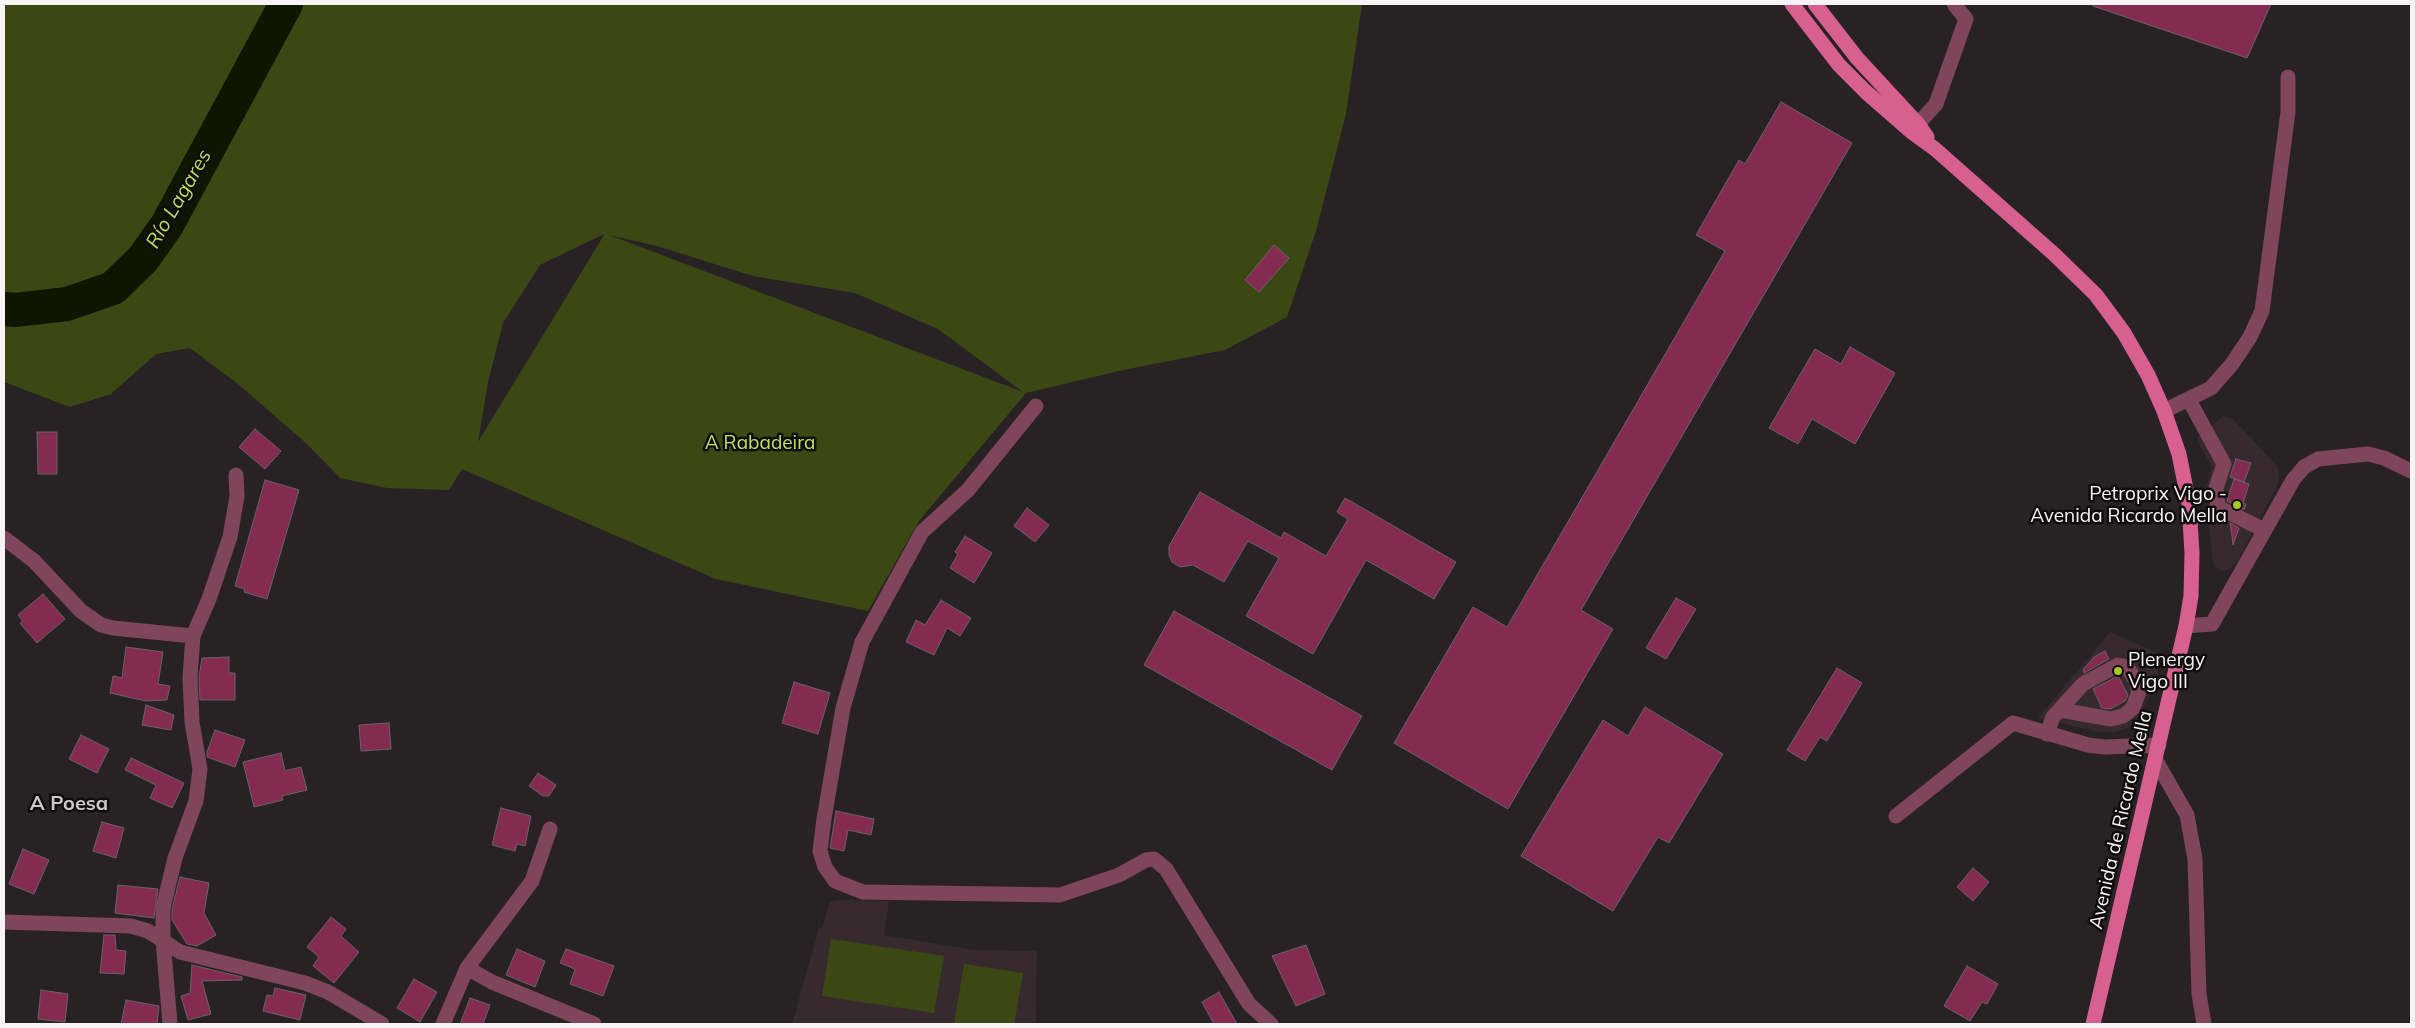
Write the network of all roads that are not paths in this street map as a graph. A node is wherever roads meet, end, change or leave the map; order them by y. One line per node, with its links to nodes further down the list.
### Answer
1 (1781, 4): 7 (main road)
2 (1792, 4): 7 (main road, Avenida de Ricardo Mella)
3 (1803, 4): 6 (main road)
4 (1815, 4): 6 (main road, Avenida de Ricardo Mella)
5 (1954, 4): 9 (street)
6 (1846, 44): 9 (main road, Avenida de Ricardo Mella)
7 (1824, 47): 10 (main road, Avenida de Ricardo Mella)
8 (2288, 77): 11 (street)
9 (1918, 124): 10 (main road, Avenida de Ricardo Mella)
10 (1935, 149): 13 (main road, Avenida de Ricardo Mella)
11 (2189, 400): 13 (street); 16 (street)
12 (1036, 406): 32 (street)
13 (2164, 411): 18 (main road, Avenida de Ricardo Mella)
14 (2411, 471): 16 (street)
15 (236, 476): 19 (street)
16 (2264, 530): 18 (street)
17 (4, 538): 19 (street)
18 (2186, 626): 22 (main road, Avenida de Ricardo Mella)
19 (193, 636): 26 (street)
20 (2060, 710): 20 (street); 21 (street)
21 (2048, 734): 22 (street); 23 (street)
22 (2157, 752): 33 (main road, Avenida de Ricardo Mella); 34 (street)
23 (1896, 816)
24 (550, 829): 27 (street)
25 (4, 922): 26 (street)
26 (163, 940): 28 (street); 29 (street)
27 (467, 968): 30 (street); 31 (street)
28 (170, 1024)
29 (382, 1024)
30 (443, 1024)
31 (594, 1024)
32 (1271, 1024)
33 (2093, 1024)
34 (2204, 1024)

